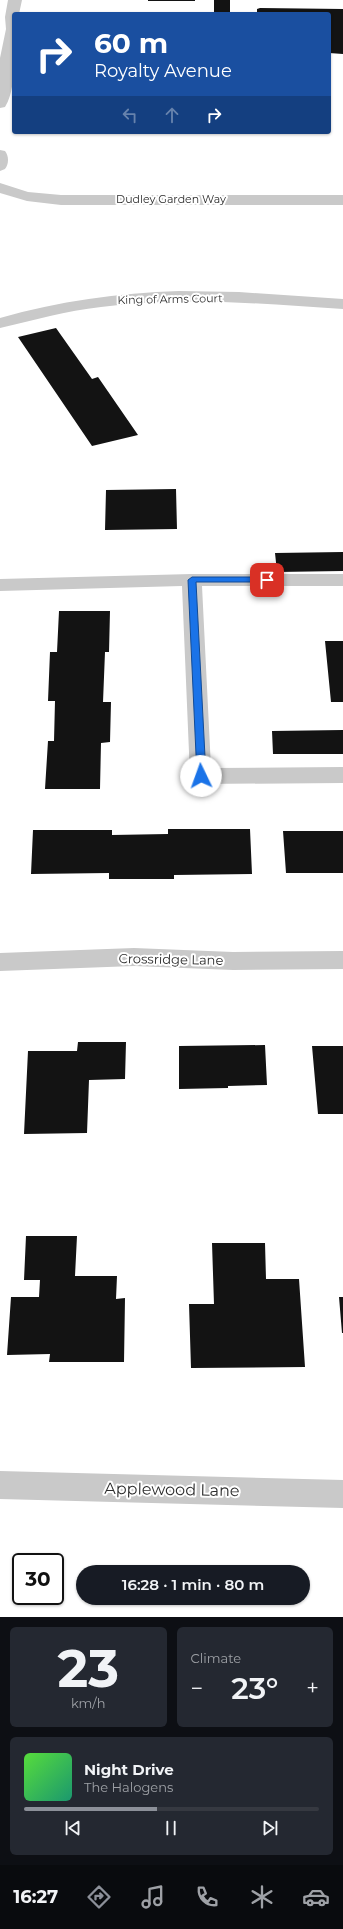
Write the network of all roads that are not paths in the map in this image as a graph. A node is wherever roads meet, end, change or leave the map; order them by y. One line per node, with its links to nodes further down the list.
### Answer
1 (15, 0): 2 (street)
2 (13, 12)
3 (12, 34): 4 (street)
4 (0, 104)
5 (0, 154): 6 (street)
6 (0, 166)
7 (0, 188): 8 (street, Dudley Garden Way)
8 (343, 200)
9 (343, 304): 10 (street, King of Arms Court)
10 (0, 324)
11 (192, 580): 12 (street); 13 (street); 14 (street)
12 (343, 580)
13 (0, 585)
14 (343, 775)
15 (343, 960): 16 (street, Crossridge Lane)
16 (0, 962)
17 (0, 1485): 18 (street, Applewood Lane)
18 (343, 1494)

